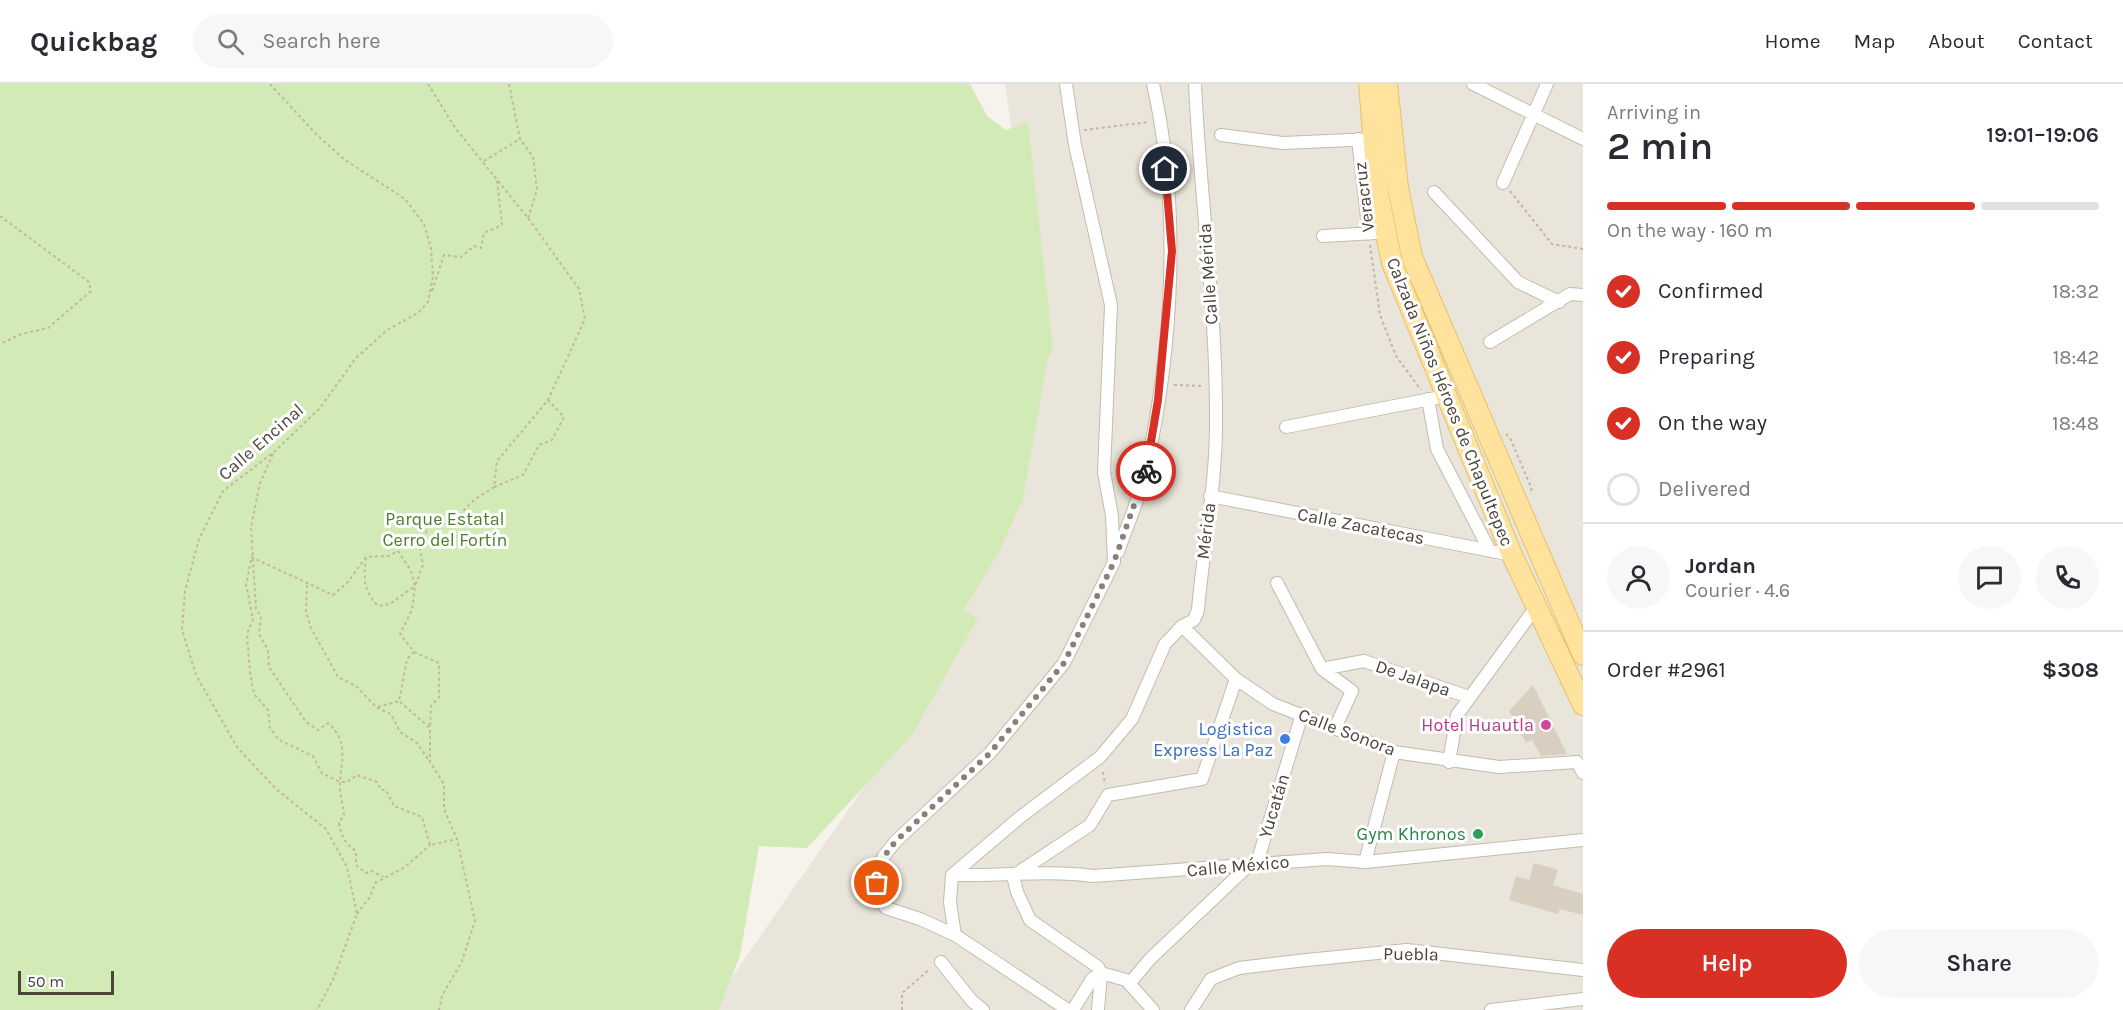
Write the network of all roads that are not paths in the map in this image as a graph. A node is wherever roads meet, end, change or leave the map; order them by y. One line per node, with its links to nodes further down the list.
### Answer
1 (1066, 84): 25 (street)
2 (1153, 84): 25 (street)
3 (1195, 84): 21 (street, Calle Mérida)
4 (1369, 84): 10 (main road, Calzada Niños Héroes de Chapultepec)
5 (1387, 84): 29 (main road, Calzada Niños Héroes de Chapultepec)
6 (1473, 84): 8 (street)
7 (1547, 84): 8 (street)
8 (1534, 115): 11 (street); 12 (street)
9 (1221, 135): 10 (street)
10 (1365, 139): 14 (main road, Calzada Niños Héroes de Chapultepec)
11 (1583, 139)
12 (1503, 183)
13 (1434, 192): 17 (street)
14 (1377, 233): 15 (street); 19 (main road, Calzada Niños Héroes de Chapultepec)
15 (1323, 236)
16 (1583, 295): 17 (street)
17 (1559, 302): 18 (street)
18 (1490, 342)
19 (1437, 397): 20 (street); 23 (street); 24 (main road, Calzada Niños Héroes de Chapultepec)
20 (1286, 427)
21 (1216, 428): 22 (street, Mérida)
22 (1210, 496): 23 (street, Calle Zacatecas); 28 (street, Mérida)
23 (1490, 551): 24 (street, Calle Zacatecas)
24 (1512, 555): 27 (main road, Calzada Niños Héroes de Chapultepec)
25 (1114, 562): 44 (street)
26 (1277, 583): 30 (street)
27 (1536, 607): 32 (street); 33 (main road, Calzada Niños Héroes de Chapultepec)
28 (1182, 626): 31 (street, Calle Sonora); 42 (street, Mérida)
29 (1583, 655)
30 (1322, 669): 32 (street, De Jalapa); 35 (street)
31 (1236, 679): 34 (street, Calle Sonora); 43 (street)
32 (1470, 697): 37 (street)
33 (1583, 705)
34 (1302, 714): 35 (street, Calle Sonora); 41 (street, Yucatán)
35 (1335, 728): 36 (street, Calle Sonora)
36 (1394, 752): 37 (street, Calle Sonora); 40 (street)
37 (1449, 762): 38 (street, Calle Sonora)
38 (1580, 767)
39 (1583, 840): 40 (street, Calle México)
40 (1365, 862): 41 (street, Calle México)
41 (1252, 865): 43 (street, Calle México); 48 (street)
42 (952, 875): 43 (street, Calle México); 44 (street)
43 (1013, 876): 47 (street)
44 (955, 936): 52 (street)
45 (941, 962): 50 (street)
46 (1583, 970): 55 (street, Puebla)
47 (1101, 973): 48 (street); 52 (street); 53 (street)
48 (1130, 983): 54 (street)
49 (1583, 999): 56 (street)
50 (973, 1005): 51 (street)
51 (983, 1010)
52 (1071, 1010)
53 (1098, 1010)
54 (1153, 1010)
55 (1191, 1010)
56 (1491, 1010)

